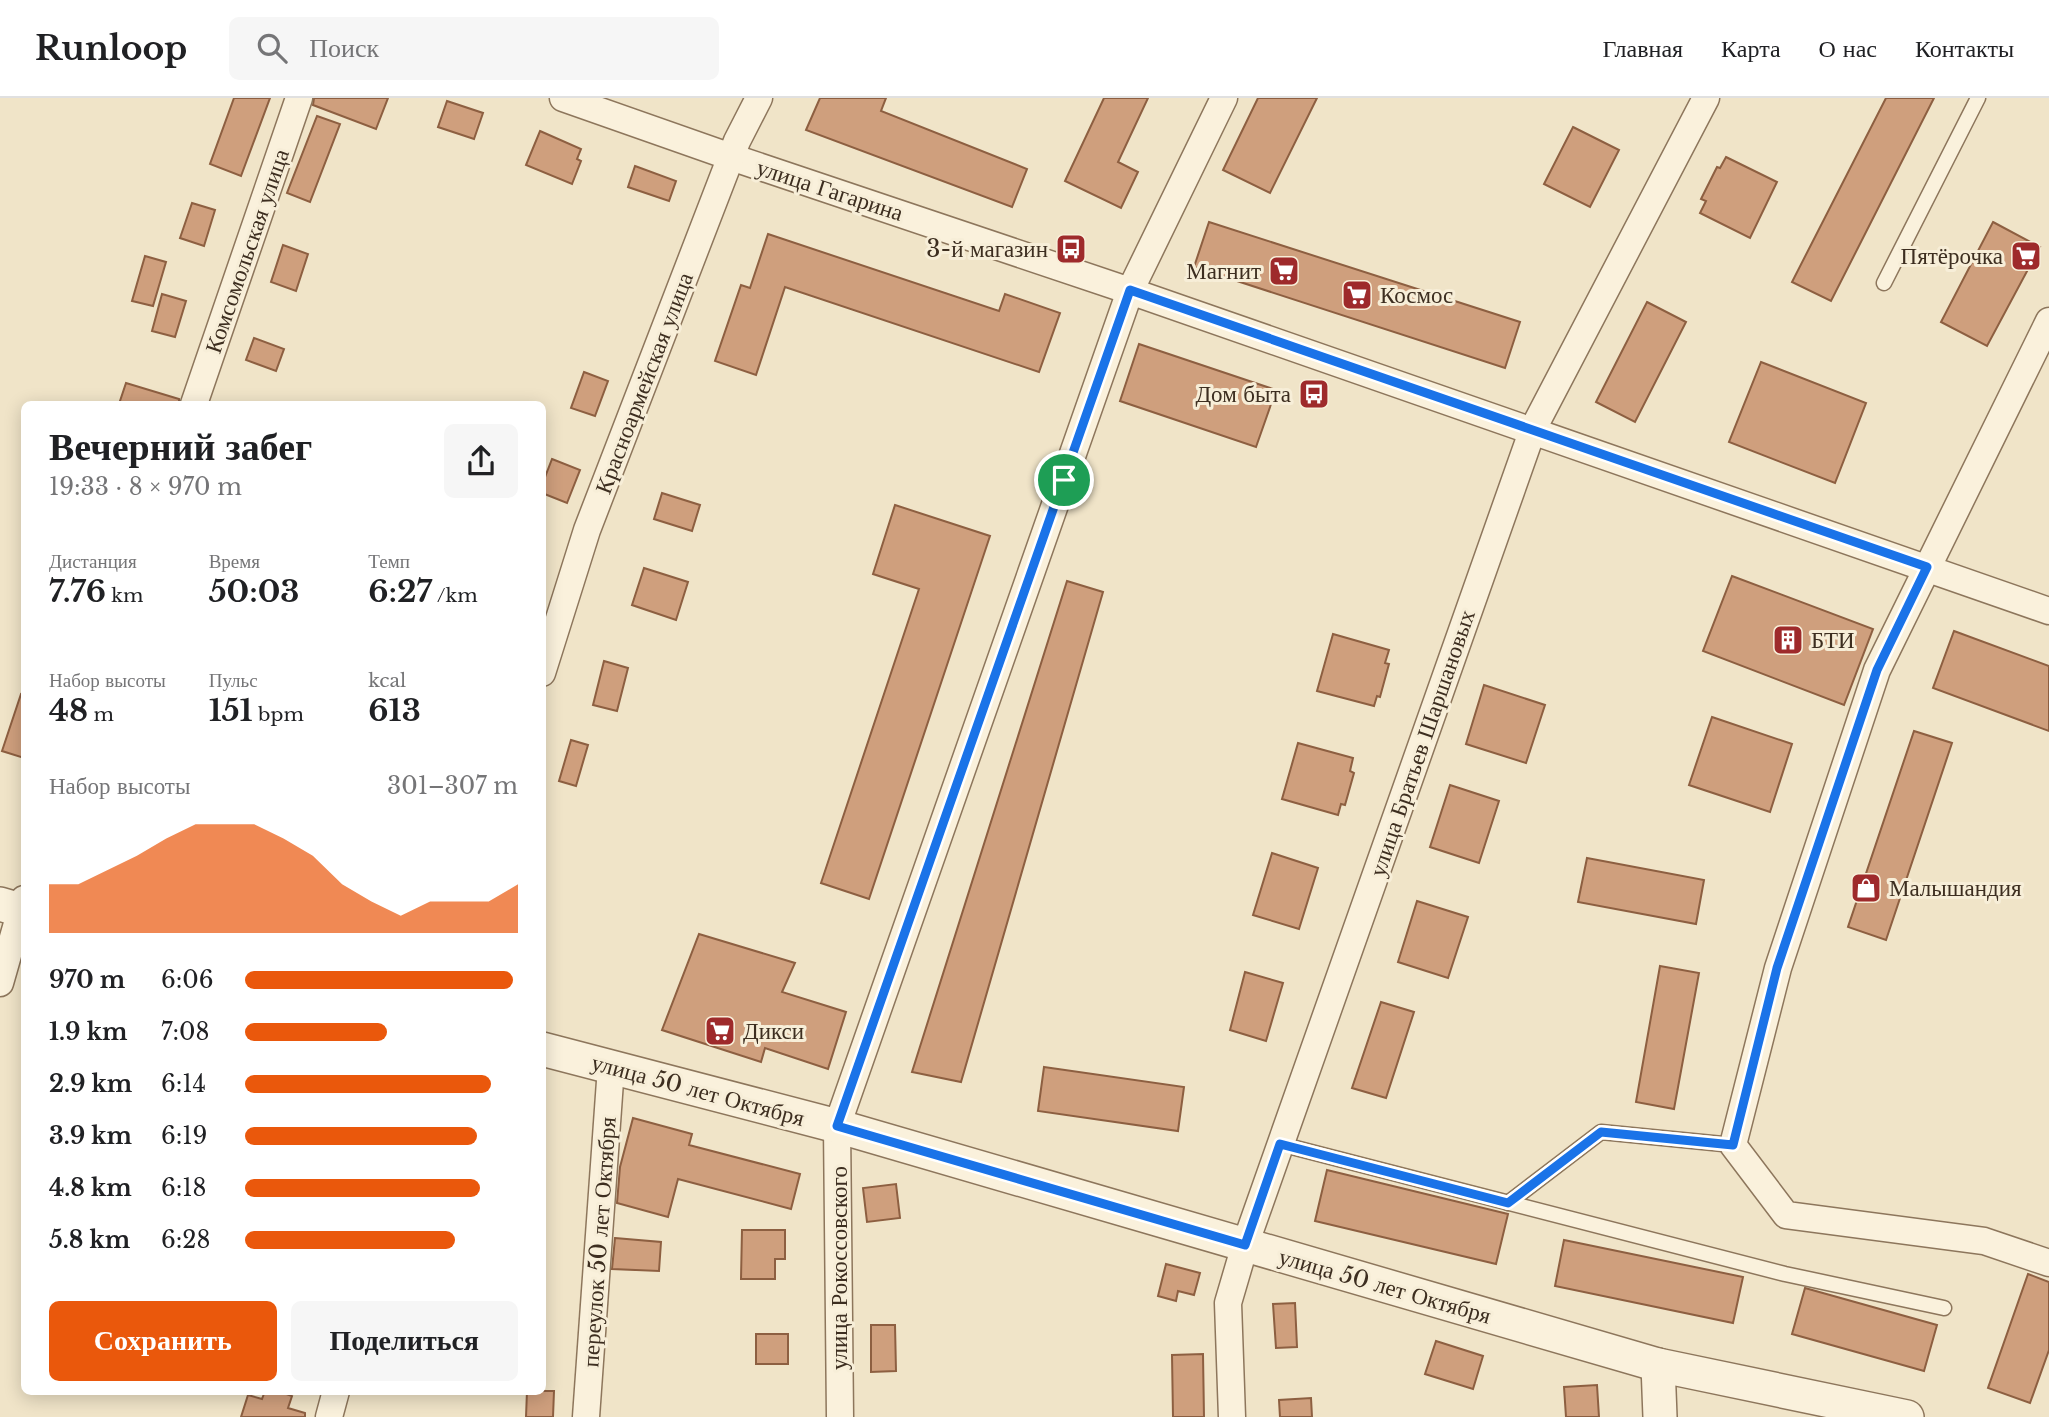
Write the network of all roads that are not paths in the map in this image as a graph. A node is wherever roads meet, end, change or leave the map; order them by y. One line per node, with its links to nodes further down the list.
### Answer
1 (299, 98): 11 (street, Комсомольская улица)
2 (563, 98): 7 (street, улица Гагарина)
3 (759, 98): 7 (street, Красноармейская улица)
4 (1224, 98): 9 (street, улица Рокоссовского)
5 (1706, 98): 12 (street, улица Братьев Шаршановых)
6 (1978, 98): 8 (lane)
7 (731, 157): 9 (street, улица Гагарина); 15 (street, Красноармейская улица)
8 (1884, 283)
9 (1130, 290): 12 (street, улица Гагарина); 20 (street, улица Рокоссовского)
10 (2049, 321): 13 (street)
11 (195, 401)
12 (1533, 429): 13 (street, улица Гагарина); 21 (street, улица Братьев Шаршановых)
13 (1927, 567): 14 (street, улица Гагарина); 22 (street)
14 (2049, 611)
15 (546, 660)
16 (17, 906): 17 (street)
17 (0, 983)
18 (546, 1050): 19 (street, улица 50 лет Октября)
19 (611, 1067): 20 (street, улица 50 лет Октября); 30 (street, переулок 50 лет Октября)
20 (837, 1126): 24 (street, улица 50 лет Октября); 31 (street, улица Рокоссовского)
21 (1280, 1144): 23 (lane); 24 (street, улица Братьев Шаршановых)
22 (1733, 1145): 23 (lane); 25 (street)
23 (1508, 1203): 26 (lane)
24 (1245, 1245): 27 (street, улица 50 лет Октября); 32 (street, улица Братьев Шаршановых)
25 (2049, 1263)
26 (1944, 1308)
27 (1658, 1365): 33 (street); 34 (street, улица 50 лет Октября)
28 (335, 1395): 29 (street)
29 (329, 1417)
30 (586, 1417)
31 (840, 1417)
32 (1232, 1417)
33 (1660, 1417)
34 (1907, 1417)

